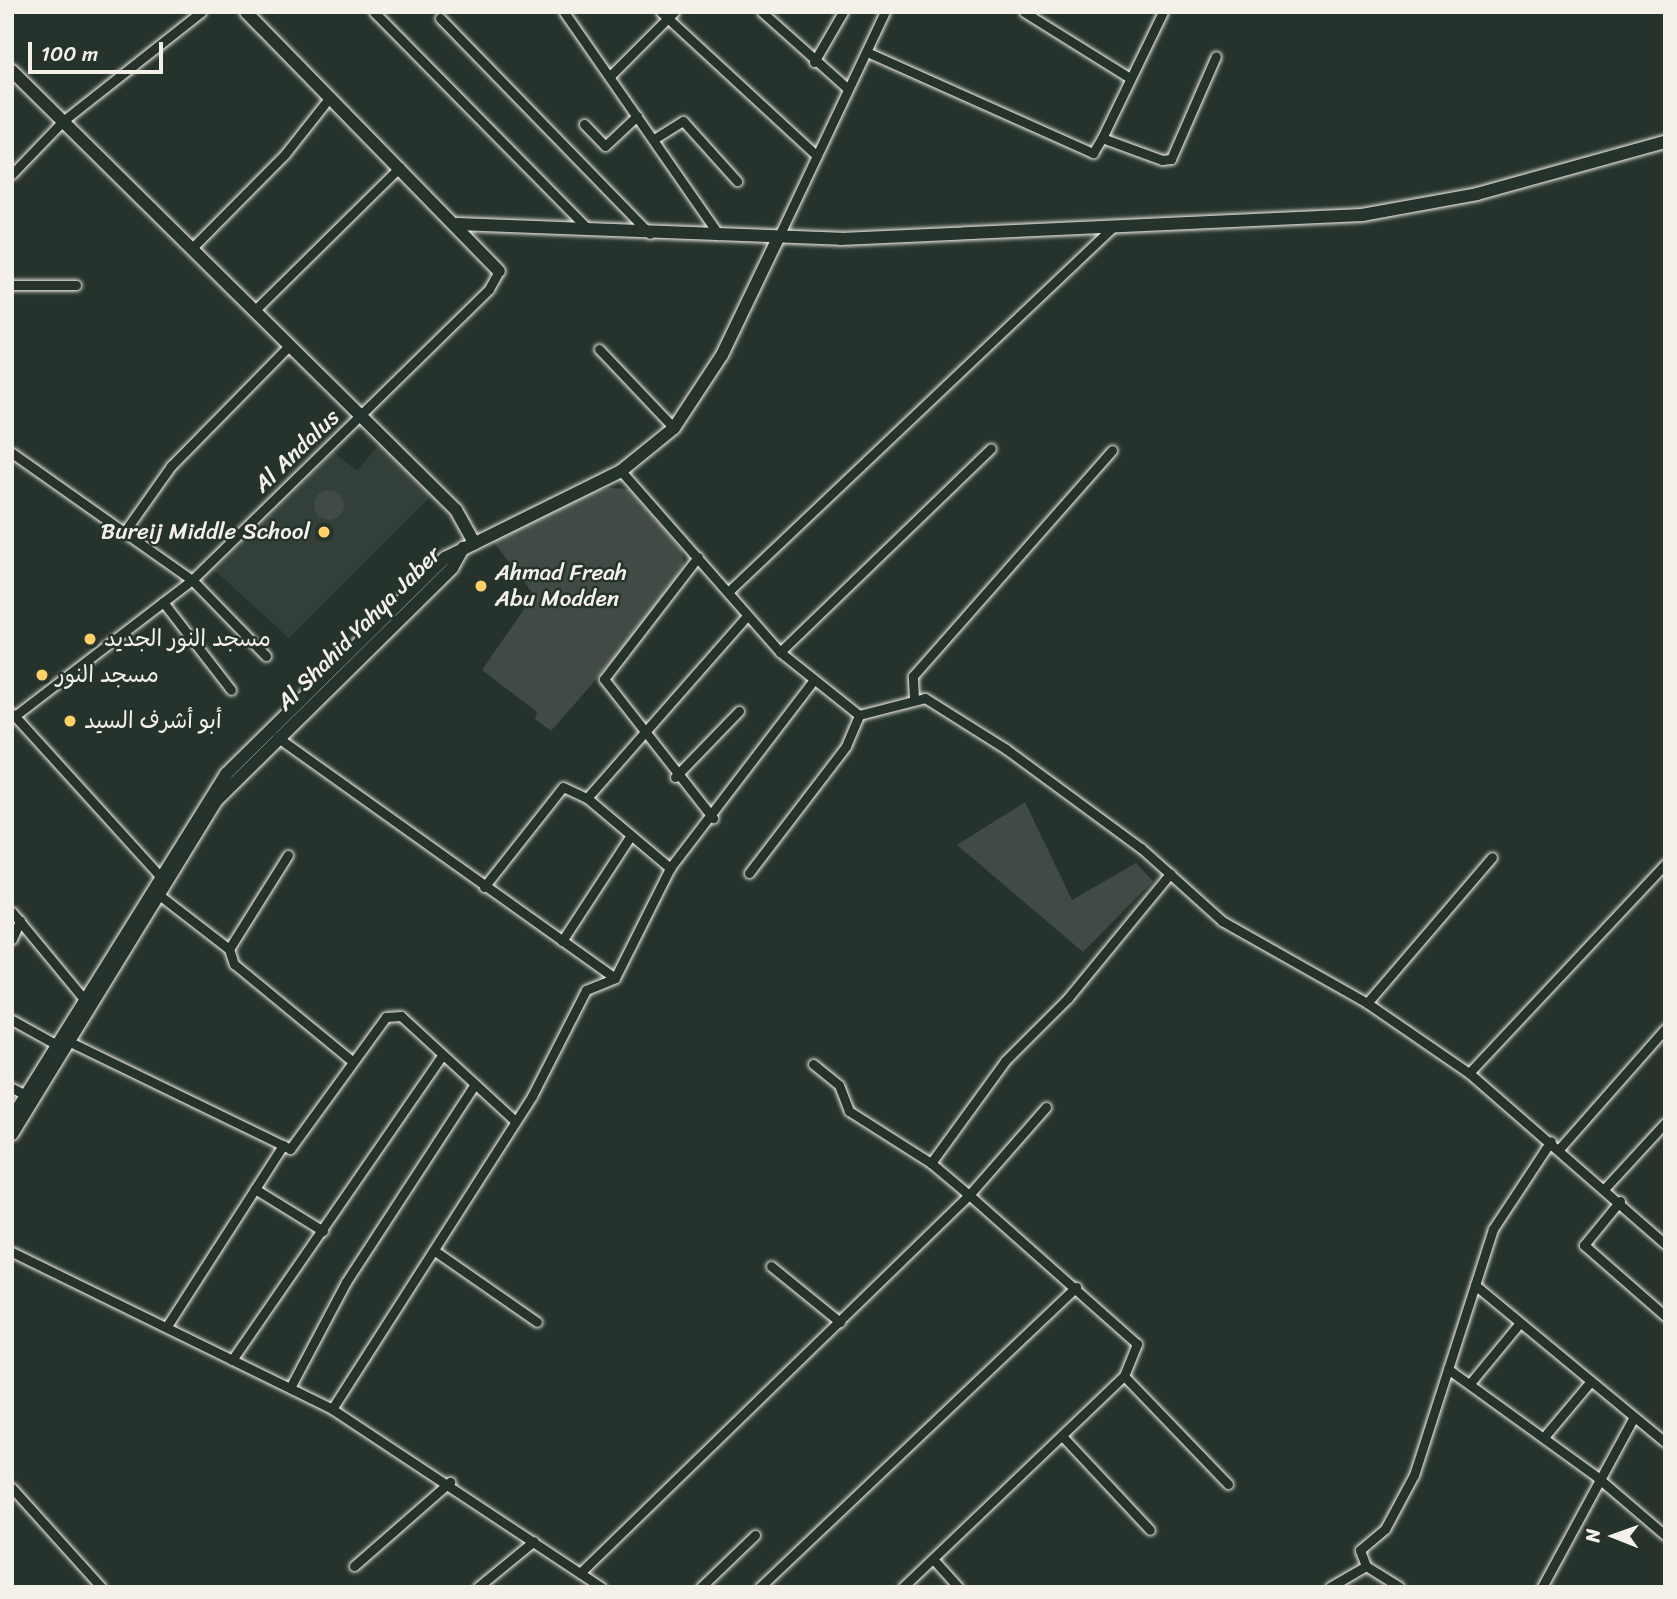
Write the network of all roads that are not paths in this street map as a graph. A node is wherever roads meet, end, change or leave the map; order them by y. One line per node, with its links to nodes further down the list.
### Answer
1 (201, 12): 21 (street)
2 (246, 12): 19 (street)
3 (373, 12): 32 (street)
4 (762, 12): 14 (street)
5 (843, 12): 14 (street)
6 (885, 12): 12 (street)
7 (1024, 12): 17 (street)
8 (566, 13): 16 (street)
9 (1160, 13): 17 (street)
10 (668, 15): 16 (street); 26 (street)
11 (440, 18): 33 (street)
12 (866, 52): 18 (street); 23 (street)
13 (1216, 56): 23 (street)
14 (814, 62): 18 (street)
15 (12, 71): 21 (street)
16 (610, 76): 20 (street)
17 (1130, 78): 23 (street)
18 (848, 89): 26 (street)
19 (330, 97): 27 (street); 36 (street)
20 (637, 116): 22 (street); 24 (street)
21 (63, 121): 28 (street); 36 (street)
22 (584, 124)
23 (1102, 138)
24 (654, 139): 29 (street); 34 (street)
25 (1665, 142): 31 (street)
26 (817, 156): 35 (street)
27 (400, 167): 30 (street); 40 (street)
28 (12, 174)
29 (737, 181)
30 (457, 224): 32 (street); 37 (street)
31 (1116, 224): 35 (street); 53 (street)
32 (592, 233): 33 (street)
33 (651, 235): 34 (street)
34 (719, 236): 35 (street)
35 (778, 238): 44 (street, Al Shahid Yahya Jaber)
36 (194, 246): 40 (street)
37 (499, 271): 43 (street, Al Andalus)
38 (12, 285): 39 (street)
39 (76, 285)
40 (256, 309): 41 (street)
41 (290, 345): 43 (street); 49 (street)
42 (599, 349): 44 (street)
43 (361, 415): 50 (street); 52 (street, Al Andalus)
44 (674, 428): 48 (street, Al Shahid Yahya Jaber)
45 (991, 448): 56 (street)
46 (1112, 450): 60 (street)
47 (12, 453): 49 (street)
48 (621, 471): 50 (street, Al Shahid Yahya Jaber); 51 (street)
49 (125, 531): 52 (street)
50 (468, 545): 65 (street, Al Shahid Yahya Jaber)
51 (698, 556): 53 (street); 64 (street)
52 (192, 579): 54 (street, Al Andalus); 57 (street)
53 (728, 592): 55 (street)
54 (163, 602): 59 (street); 62 (street, Al Andalus)
55 (747, 616): 56 (street); 64 (street)
56 (780, 652): 58 (street)
57 (266, 656)
58 (813, 681): 63 (street); 68 (street)
59 (232, 690)
60 (914, 698): 63 (street); 75 (street)
61 (739, 711): 66 (street)
62 (14, 714): 76 (street)
63 (859, 715): 74 (street)
64 (641, 729): 66 (street); 67 (street)
65 (274, 735): 76 (street, Al Shahid Yahya Jaber); 77 (street); 78 (street, Al Shahid Yahya Jaber)
66 (675, 777): 68 (street)
67 (587, 798): 69 (street); 77 (street)
68 (713, 818): 73 (street)
69 (631, 835): 73 (street); 82 (street)
70 (288, 855): 83 (street)
71 (1492, 857): 86 (street)
72 (1665, 863): 93 (street)
73 (670, 868): 84 (street)
74 (749, 873)
75 (1170, 874): 86 (street); 105 (street)
76 (160, 876): 78 (street, Al Shahid Yahya Jaber)
77 (484, 887): 82 (street)
78 (156, 892): 83 (street); 85 (street, Al Shahid Yahya Jaber); 89 (street, Al Shahid Yahya Jaber)
79 (12, 912): 80 (street)
80 (20, 921): 81 (street); 85 (street)
81 (12, 939)
82 (562, 941): 84 (street)
83 (229, 949): 91 (street)
84 (615, 978): 99 (street)
85 (84, 999): 89 (street, Al Shahid Yahya Jaber)
86 (1367, 1003): 93 (street)
87 (12, 1020): 89 (street)
88 (1665, 1029): 104 (street)
89 (62, 1041): 96 (street, Al Shahid Yahya Jaber); 101 (street, Al Shahid Yahya Jaber); 103 (street)
90 (442, 1056): 91 (street); 94 (street); 110 (street)
91 (352, 1061): 103 (street)
92 (813, 1064): 105 (street)
93 (1469, 1073): 102 (street)
94 (475, 1084): 99 (street); 127 (street)
95 (12, 1088): 96 (street)
96 (26, 1096): 98 (street, Al Shahid Yahya Jaber)
97 (1046, 1107): 108 (street)
98 (12, 1118)
99 (515, 1121): 112 (street)
100 (1665, 1123): 106 (street)
101 (12, 1134)
102 (1551, 1141): 104 (street); 115 (street)
103 (283, 1145): 107 (street)
104 (1560, 1148): 106 (street)
105 (931, 1163): 108 (street)
106 (1606, 1187): 109 (street)
107 (255, 1189): 110 (street); 121 (street)
108 (969, 1195): 116 (street); 119 (street)
109 (1620, 1201): 111 (street); 117 (street)
110 (323, 1231): 122 (street)
111 (1665, 1244)
112 (435, 1251): 118 (street); 128 (street)
113 (12, 1252): 121 (street)
114 (771, 1266): 119 (street)
115 (1475, 1285): 120 (street); 123 (street)
116 (1076, 1286): 124 (street); 149 (street)
117 (1665, 1316)
118 (537, 1322)
119 (840, 1322): 144 (street)
120 (1519, 1324): 125 (street); 126 (street)
121 (167, 1326): 122 (street)
122 (232, 1360): 127 (street)
123 (1448, 1369): 125 (street); 143 (street)
124 (1124, 1376): 130 (street); 135 (street)
125 (1472, 1381): 131 (street)
126 (1591, 1381): 129 (street); 131 (street)
127 (290, 1386): 128 (street)
128 (331, 1409): 134 (street)
129 (1633, 1419): 132 (street); 133 (street)
130 (1063, 1437): 137 (street); 141 (street)
131 (1544, 1437): 133 (street)
132 (1665, 1442)
133 (1597, 1477): 139 (street); 154 (street)
134 (450, 1482): 140 (street); 142 (street)
135 (1228, 1484)
136 (12, 1488): 145 (street)
137 (1150, 1530)
138 (755, 1535): 148 (street)
139 (1665, 1535)
140 (534, 1541): 144 (street); 146 (street)
141 (933, 1559): 150 (street); 151 (street)
142 (354, 1566)
143 (1366, 1566): 152 (street); 153 (street)
144 (580, 1573): 147 (street)
145 (101, 1587)
146 (478, 1587)
147 (601, 1587)
148 (701, 1587)
149 (760, 1587)
150 (903, 1587)
151 (958, 1587)
152 (1330, 1587)
153 (1399, 1587)
154 (1542, 1587)

